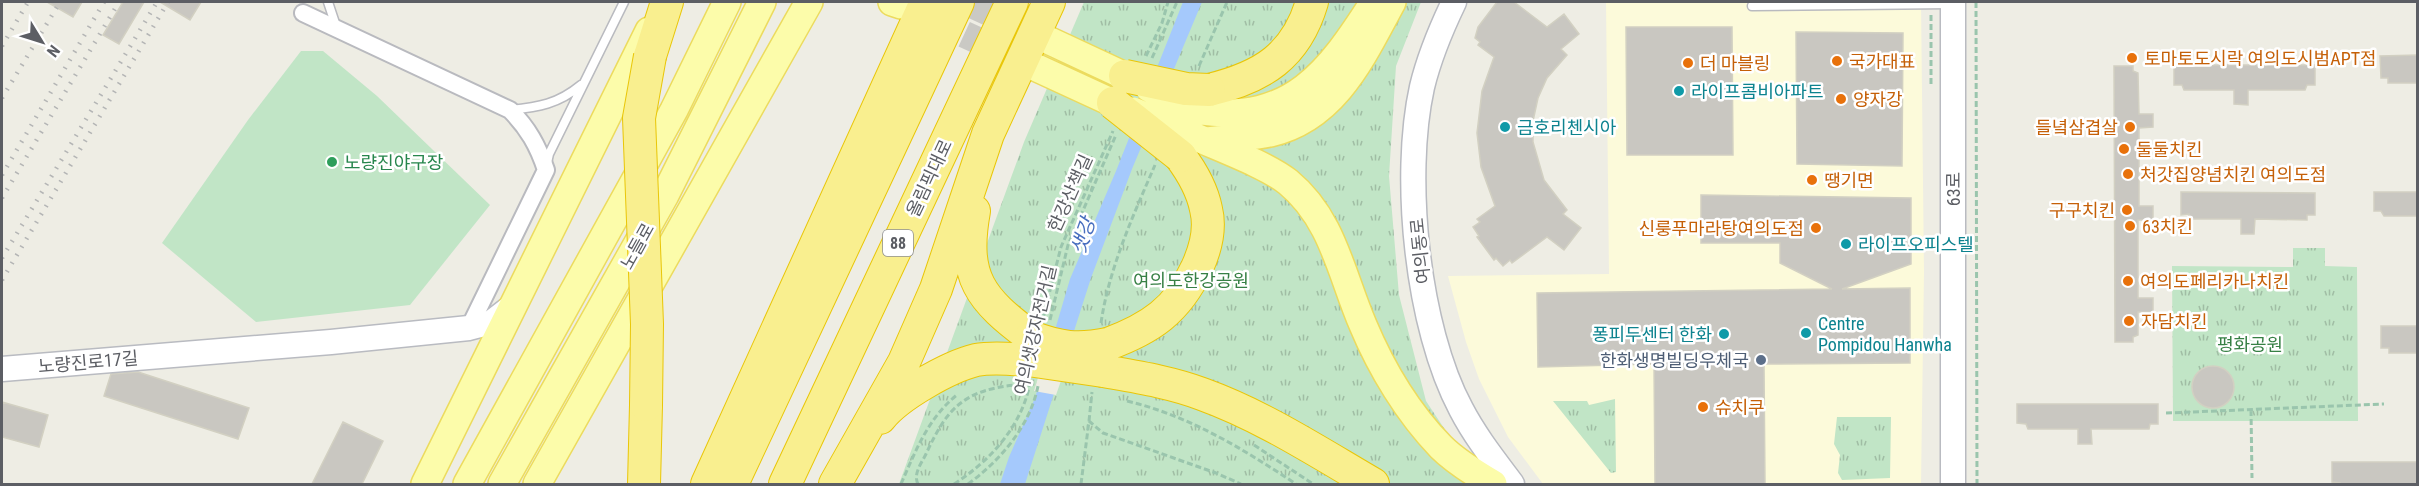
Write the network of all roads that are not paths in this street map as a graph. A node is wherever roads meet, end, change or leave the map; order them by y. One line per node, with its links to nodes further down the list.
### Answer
1 (328, 2): 20 (lane)
2 (624, 2): 24 (lane)
3 (665, 2): 31 (main road); 42 (highway, bridge)
4 (727, 2): 39 (main road, 노들로)
5 (762, 2): 40 (main road, 노들로)
6 (809, 2): 21 (main road)
7 (831, 2): 21 (main road)
8 (958, 2): 44 (highway)
9 (1012, 2): 45 (highway, 올림픽대로 / 88)
10 (1049, 2): 29 (highway)
11 (1312, 2): 28 (highway)
12 (1362, 2): 26 (main road)
13 (1374, 2): 26 (main road)
14 (1392, 2): 28 (main road)
15 (1454, 2): 49 (street, 여의동로)
16 (906, 3): 43 (highway)
17 (1953, 3): 18 (lane); 50 (street, 63로)
18 (1752, 6)
19 (303, 13): 20 (street)
20 (337, 29): 27 (street)
21 (793, 32): 41 (main road)
22 (1050, 41): 25 (main road)
23 (1037, 68): 25 (main road)
24 (584, 82): 27 (lane); 30 (lane)
25 (1127, 93): 28 (highway, bridge); 28 (highway, bridge)
26 (1286, 100): 28 (main road)
27 (510, 110): 30 (street)
28 (1191, 123): 35 (highway); 48 (main road)
29 (988, 134): 33 (highway); 37 (highway)
30 (546, 170): 32 (street)
31 (514, 305): 32 (street, 노량진로17길); 34 (main road)
32 (469, 328): 34 (street); 36 (street, 노량진로17길)
33 (1035, 356): 35 (highway, bridge); 37 (highway)
34 (489, 358): 38 (main road)
35 (1101, 358): 47 (highway)
36 (2, 369)
37 (852, 454): 46 (highway)
38 (425, 484)
39 (467, 484)
40 (502, 484)
41 (537, 484)
42 (644, 484)
43 (707, 484)
44 (732, 484)
45 (785, 484)
46 (834, 484)
47 (1373, 484)
48 (1492, 484)
49 (1512, 484)
50 (1953, 484)

